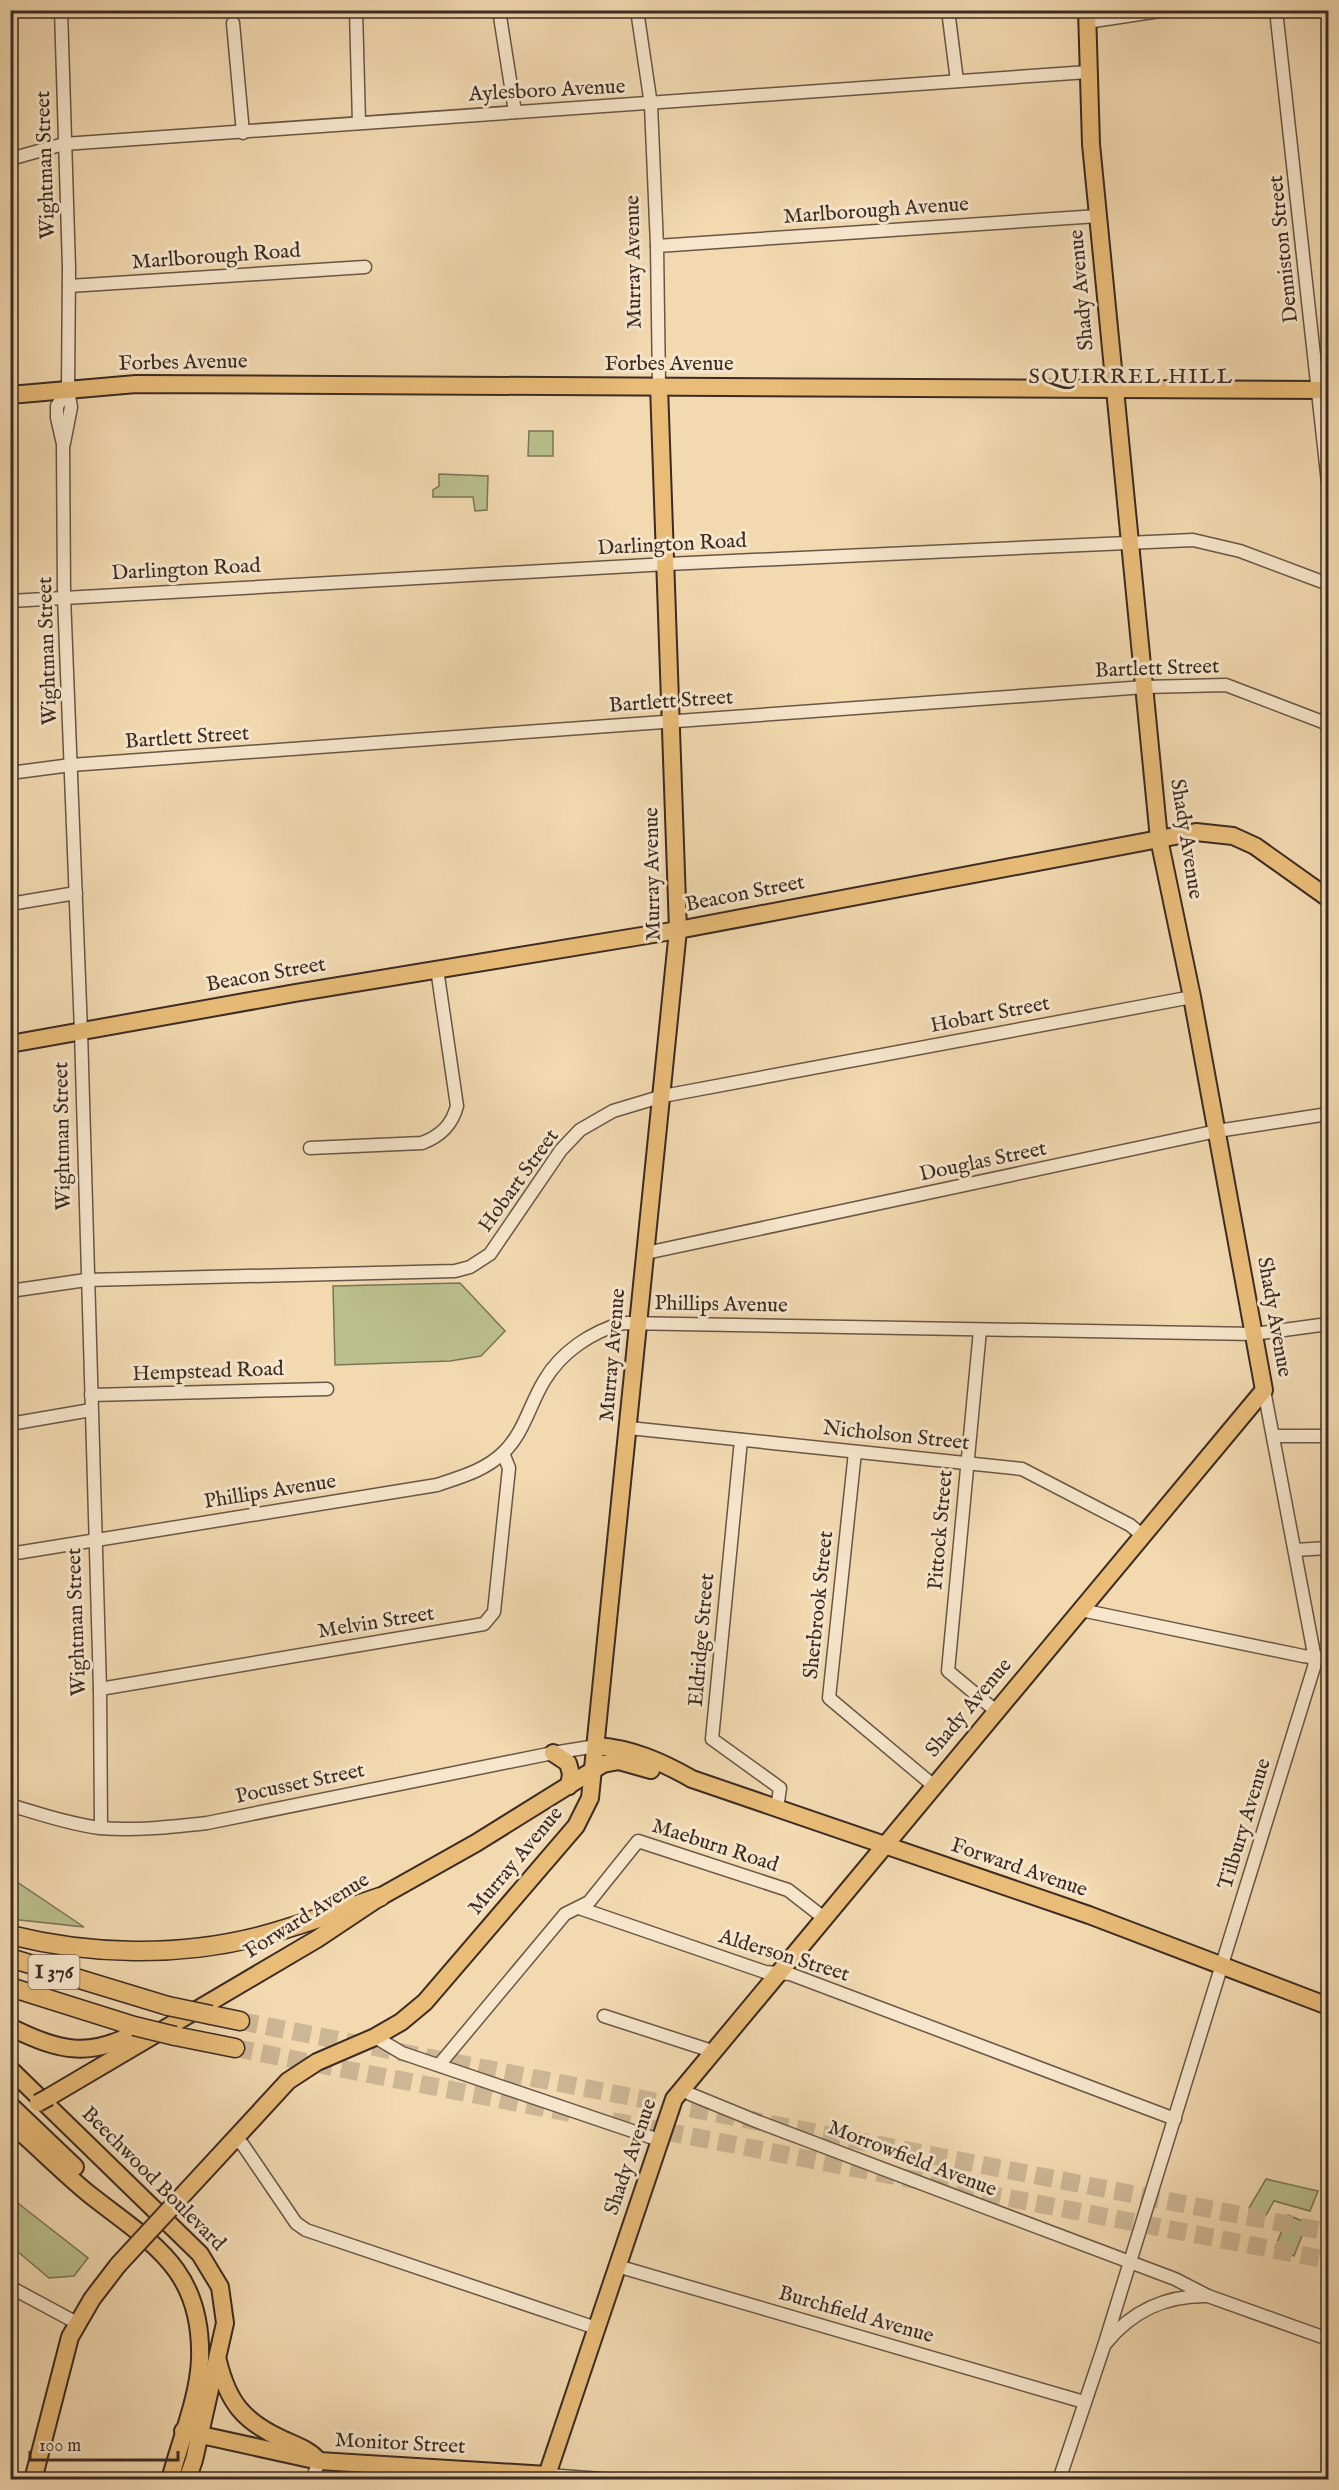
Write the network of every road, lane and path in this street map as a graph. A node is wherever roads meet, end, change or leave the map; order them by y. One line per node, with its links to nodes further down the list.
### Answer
1 (61, 10): 16 (street, Wightman Street)
2 (356, 10): 14 (street)
3 (499, 10): 13 (street)
4 (637, 10): 12 (street, Murray Avenue)
5 (948, 10): 11 (street)
6 (1166, 10): 8 (street)
7 (1276, 10): 24 (street, Denniston Street)
8 (1087, 16): 10 (main road, Shady Avenue)
9 (233, 23): 15 (street)
10 (1088, 72): 11 (street, Aylesboro Avenue); 18 (main road, Shady Avenue)
11 (957, 81): 12 (street, Aylesboro Avenue)
12 (651, 105): 13 (street, Aylesboro Avenue); 19 (street, Murray Avenue)
13 (514, 112): 14 (street, Aylesboro Avenue)
14 (359, 123): 15 (street, Aylesboro Avenue)
15 (243, 133): 16 (street, Aylesboro Avenue)
16 (64, 144): 17 (street, Aylesboro Avenue); 21 (street, Wightman Street)
17 (10, 159)
18 (1098, 216): 19 (street, Marlborough Avenue); 25 (main road, Shady Avenue)
19 (657, 246): 22 (street, Murray Avenue)
20 (365, 267): 21 (street, Marlborough Road)
21 (69, 286): 23 (street, Wightman Street)
22 (659, 386): 23 (main road, Forbes Avenue); 25 (main road, Forbes Avenue); 29 (main road, Murray Avenue)
23 (68, 390): 26 (main road, Forbes Avenue); 31 (street, Wightman Street)
24 (1323, 390): 25 (main road, Forbes Avenue); 27 (street, Denniston Street)
25 (1114, 391): 28 (main road, Shady Avenue)
26 (10, 394)
27 (1329, 483)
28 (1130, 542): 29 (street, Darlington Road); 30 (street, Darlington Road); 33 (main road, Shady Avenue)
29 (667, 564): 31 (street, Darlington Road); 34 (main road, Murray Avenue)
30 (1329, 584)
31 (64, 596): 32 (street, Darlington Road); 36 (street, Wightman Street)
32 (10, 601)
33 (1145, 687): 34 (street, Bartlett Street); 35 (street, Bartlett Street); 38 (main road, Shady Avenue)
34 (673, 722): 36 (street, Bartlett Street); 42 (main road, Murray Avenue)
35 (1329, 724)
36 (71, 765): 37 (street, Bartlett Street); 39 (street, Wightman Street)
37 (10, 773)
38 (1159, 838): 40 (main road, Beacon Street); 42 (main road, Beacon Street); 44 (main road, Shady Avenue)
39 (76, 893): 41 (street); 45 (street, Wightman Street)
40 (1329, 898)
41 (10, 904)
42 (678, 930): 43 (main road, Beacon Street); 47 (main road, Murray Avenue)
43 (437, 969): 45 (main road, Beacon Street); 50 (street)
44 (1192, 997): 47 (street, Hobart Street); 49 (main road, Shady Avenue)
45 (81, 1031): 46 (main road, Beacon Street); 52 (street, Wightman Street)
46 (10, 1044)
47 (663, 1096): 51 (main road, Murray Avenue); 52 (street, Hobart Street)
48 (1329, 1114): 49 (street, Douglas Street)
49 (1217, 1131): 51 (street, Douglas Street); 57 (main road, Shady Avenue)
50 (310, 1148)
51 (646, 1253): 54 (main road, Murray Avenue)
52 (86, 1280): 53 (street, Hobart Street); 60 (street, Wightman Street)
53 (10, 1291)
54 (638, 1323): 56 (street, Phillips Avenue); 63 (main road, Murray Avenue); 68 (street, Phillips Avenue)
55 (1329, 1324): 57 (street, Phillips Avenue)
56 (980, 1330): 57 (street, Phillips Avenue); 69 (street, Pittock Street)
57 (1254, 1334): 59 (main road, Shady Avenue)
58 (327, 1389): 60 (street, Hempstead Road)
59 (1264, 1390): 64 (street, Tilbury Avenue); 70 (main road, Shady Avenue)
60 (91, 1395): 61 (street, Wightman Street)
61 (91, 1410): 62 (street); 71 (street, Wightman Street)
62 (10, 1424)
63 (629, 1428): 66 (street, Nicholson Street); 80 (main road, Murray Avenue)
64 (1274, 1436): 65 (street); 73 (street, Tilbury Avenue)
65 (1329, 1436)
66 (741, 1440): 67 (street, Nicholson Street); 86 (street, Eldridge Street)
67 (855, 1452): 69 (street, Nicholson Street); 84 (street, Sherbrook Street)
68 (503, 1453): 71 (street, Phillips Avenue); 78 (street, Melvin Street)
69 (967, 1463): 70 (street, Nicholson Street); 79 (street, Pittock Street)
70 (1143, 1536): 75 (main road, Shady Avenue)
71 (94, 1540): 74 (street, Phillips Avenue); 78 (street, Wightman Street)
72 (1329, 1548): 73 (street)
73 (1295, 1550): 76 (street, Tilbury Avenue)
74 (10, 1554)
75 (1081, 1610): 76 (street); 79 (main road, Shady Avenue)
76 (1315, 1659): 77 (street); 94 (street, Tilbury Avenue)
77 (1329, 1659)
78 (100, 1689): 87 (street, Wightman Street)
79 (996, 1711): 84 (main road, Shady Avenue)
80 (609, 1751): 81 (street, Pocusset Street); 82 (main road, Murray Avenue); 82 (main road, Forward Avenue); 86 (main road, Forward Avenue)
81 (553, 1753): 83 (main road); 87 (street, Pocusset Street)
82 (595, 1770): 83 (main road, Forward Avenue); 101 (main road, Murray Avenue)
83 (569, 1786): 89 (main road, Forward Avenue)
84 (934, 1786): 88 (main road, Shady Avenue)
85 (10, 1805): 87 (street, Pocusset Street)
86 (777, 1809): 88 (main road, Forward Avenue)
87 (100, 1828)
88 (884, 1846): 91 (main road, Shady Avenue); 94 (main road, Forward Avenue)
89 (380, 1898): 92 (highway); 100 (main road); 107 (main road, Forward Avenue)
90 (579, 1908): 91 (street, Maeburn Road); 95 (street, Alderson Street); 104 (street)
91 (824, 1918): 95 (main road, Shady Avenue)
92 (10, 1935)
93 (10, 1958): 99 (highway, I 376, bridge)
94 (1222, 1965): 97 (main road, Forward Avenue); 108 (street, Tilbury Avenue)
95 (778, 1973): 103 (main road, Shady Avenue); 108 (street, Alderson Street)
96 (10, 1987): 102 (highway, I 376, bridge)
97 (1329, 2006)
98 (604, 2016): 103 (street)
99 (240, 2021)
100 (10, 2027)
101 (375, 2037): 104 (street); 109 (main road, Murray Avenue)
102 (235, 2048)
103 (715, 2052): 106 (main road, Shady Avenue)
104 (439, 2065): 110 (street)
105 (10, 2069): 119 (main road, Beechwood Boulevard)
106 (683, 2088): 110 (main road, Shady Avenue); 111 (street, Morrowfield Avenue)
107 (14, 2114): 122 (main road, Beechwood Boulevard)
108 (1175, 2119): 111 (street, Tilbury Avenue)
109 (234, 2138): 115 (main road, Murray Avenue, bridge); 116 (street)
110 (659, 2139): 112 (main road, Shady Avenue)
111 (1128, 2262): 114 (street); 118 (street)
112 (617, 2266): 116 (main road, Shady Avenue); 120 (street, Burchfield Avenue)
113 (10, 2287): 115 (street)
114 (1208, 2296): 117 (street); 118 (street)
115 (77, 2323): 128 (main road, Murray Avenue)
116 (596, 2328): 127 (main road, Shady Avenue)
117 (1329, 2339)
118 (1104, 2346): 120 (street)
119 (218, 2358): 121 (main road); 122 (main road, Beechwood Boulevard)
120 (1084, 2402): 132 (street)
121 (249, 2420): 123 (main road); 124 (main road)
122 (191, 2433): 123 (main road, Monitor Street); 126 (main road, Beechwood Boulevard); 129 (main road, Beechwood Boulevard)
123 (241, 2444): 124 (main road, Monitor Street); 126 (main road)
124 (319, 2462): 125 (main road, Monitor Street); 130 (street)
125 (423, 2474): 127 (main road, Monitor Street)
126 (190, 2475)
127 (547, 2477): 131 (street, Monitor Street)
128 (33, 2480)
129 (170, 2480)
130 (312, 2480)
131 (616, 2480)
132 (1059, 2480)

